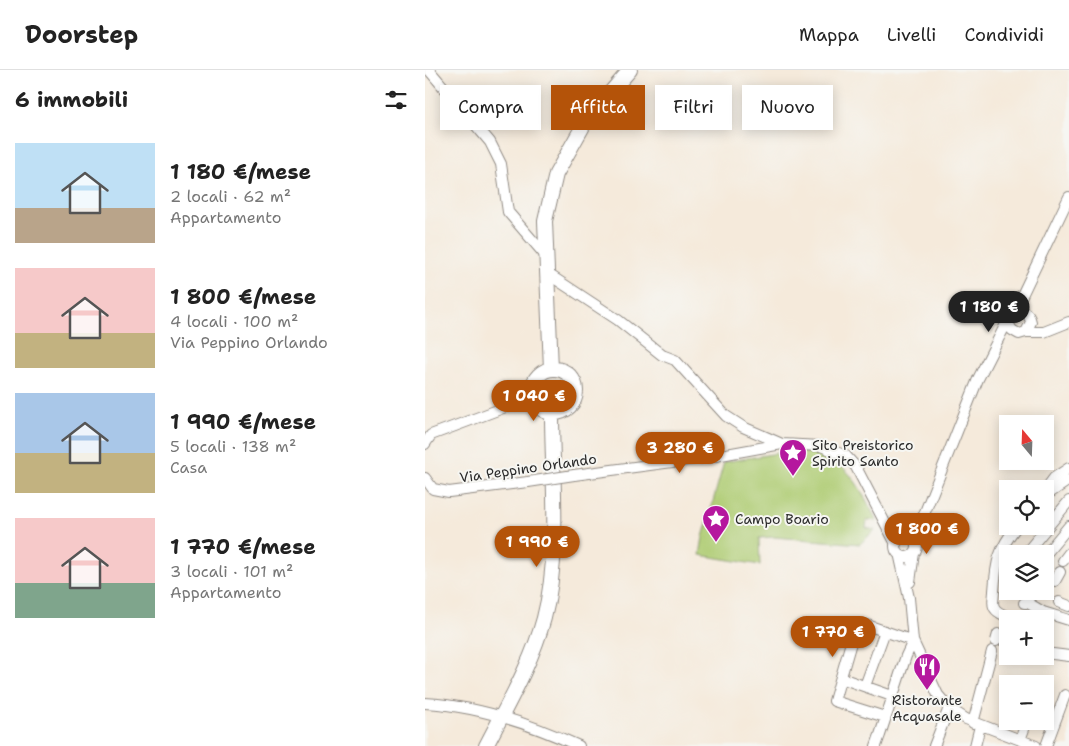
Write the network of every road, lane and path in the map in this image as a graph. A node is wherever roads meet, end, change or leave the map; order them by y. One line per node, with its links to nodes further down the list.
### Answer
1 (429, 70): 4 (street)
2 (630, 70): 4 (main road)
3 (1069, 197): 6 (street)
4 (546, 256): 5 (main road)
5 (547, 274): 13 (main road); 17 (street)
6 (1023, 292): 7 (street); 8 (street)
7 (1027, 316): 8 (street); 10 (street); 11 (street)
8 (1011, 318): 11 (street); 12 (street)
9 (1069, 322): 10 (street)
10 (1050, 329): 11 (street)
11 (1021, 332): 12 (street)
12 (991, 354): 24 (street)
13 (551, 368): 14 (main road); 15 (main road)
14 (531, 392): 15 (main road); 16 (street)
15 (552, 414): 49 (main road)
16 (425, 444)
17 (782, 444): 19 (street, Via Peppino Orlando, bridge); 27 (street, Via Peppino Orlando)
18 (1069, 468): 20 (street)
19 (425, 478)
20 (1053, 480)
21 (1069, 480): 22 (street)
22 (1054, 490)
23 (1069, 501): 28 (street)
24 (921, 522): 27 (street); 30 (street, Via Peppino Orlando)
25 (1069, 526): 29 (street)
26 (1010, 535): 35 (street)
27 (898, 541): 30 (street); 30 (street); 33 (street, Via Peppino Orlando)
28 (1032, 545)
29 (1053, 545)
30 (915, 548): 33 (street, Via Peppino Orlando)
31 (1060, 572): 32 (street)
32 (1054, 580)
33 (909, 598): 38 (street, Via Peppino Orlando)
34 (1027, 600): 36 (street)
35 (999, 612)
36 (1069, 620)
37 (885, 631): 38 (street); 42 (street); 43 (street)
38 (913, 641): 45 (street); 47 (street, Via Peppino Orlando)
39 (992, 651): 50 (street)
40 (1054, 654): 41 (street)
41 (1069, 656)
42 (841, 678): 43 (street); 48 (street)
43 (865, 686): 45 (street)
44 (1065, 695): 59 (street)
45 (892, 696): 48 (street)
46 (425, 703): 49 (street)
47 (949, 708): 50 (street, Via Peppino Orlando); 56 (street)
48 (885, 717): 55 (street)
49 (501, 718): 53 (main road); 54 (street)
50 (977, 724): 52 (street, Via Peppino Orlando); 57 (street)
51 (1024, 730): 52 (street)
52 (1020, 740): 58 (street, Via Peppino Orlando)
53 (486, 746)
54 (579, 746)
55 (876, 746)
56 (934, 746)
57 (975, 746)
58 (1036, 746)
59 (1046, 746)

